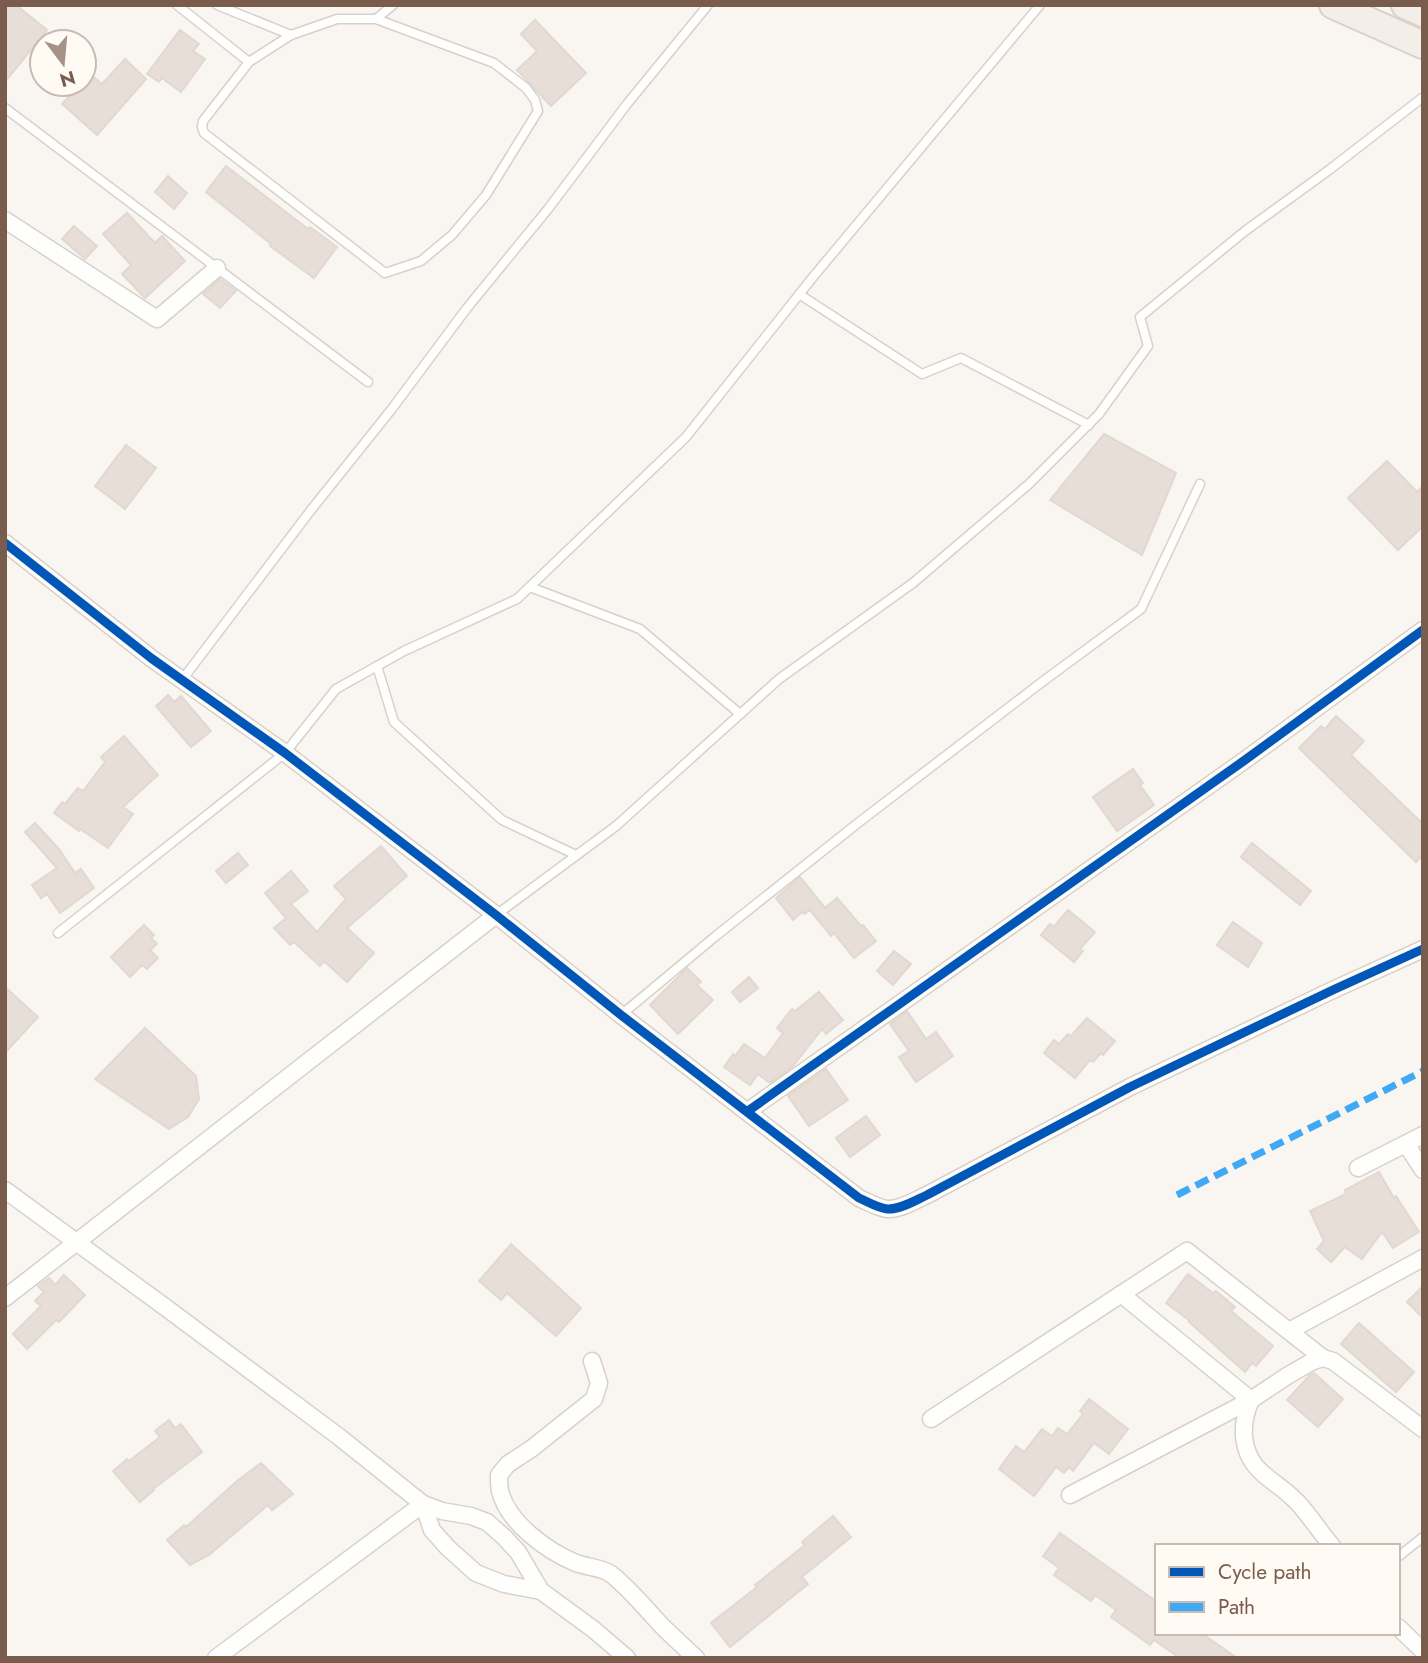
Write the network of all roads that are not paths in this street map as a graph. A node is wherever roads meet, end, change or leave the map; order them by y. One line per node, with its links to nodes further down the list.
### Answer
1 (177, 5): 12 (lane)
2 (217, 5): 10 (lane)
3 (393, 5): 9 (lane)
4 (708, 5): 25 (lane)
5 (1040, 5): 17 (lane)
6 (1333, 5): 11 (main road)
7 (1405, 5): 8 (main road)
8 (1423, 13)
9 (376, 19): 10 (lane); 12 (lane)
10 (290, 35): 12 (lane)
11 (1423, 45)
12 (249, 62)
13 (1422, 98): 19 (lane)
14 (5, 108): 16 (lane)
15 (5, 220): 16 (street)
16 (217, 268): 18 (lane)
17 (799, 294): 19 (lane); 22 (lane)
18 (368, 383)
19 (1089, 425): 26 (lane)
20 (1200, 484): 32 (lane)
21 (5, 543): 25 (street)
22 (530, 587): 24 (lane); 26 (lane)
23 (1423, 630): 33 (street)
24 (377, 666): 27 (lane); 28 (lane)
25 (182, 680): 27 (street)
26 (740, 714): 28 (lane)
27 (285, 753): 29 (street); 30 (lane)
28 (576, 855): 29 (lane)
29 (496, 915): 32 (street); 39 (street)
30 (58, 933)
31 (1423, 949): 33 (street)
32 (621, 1015): 33 (street)
33 (748, 1111)
34 (1423, 1135): 35 (street)
35 (1406, 1144): 36 (street); 37 (street)
36 (1358, 1168)
37 (1423, 1170)
38 (5, 1190): 39 (street)
39 (77, 1243): 42 (street); 50 (street)
40 (1423, 1258): 43 (street)
41 (1121, 1294): 43 (street); 46 (street); 47 (street)
42 (5, 1297)
43 (1289, 1331): 44 (street)
44 (1323, 1358): 46 (street); 48 (street)
45 (592, 1362): 59 (street)
46 (1251, 1400): 49 (street); 52 (street)
47 (931, 1419)
48 (1423, 1429)
49 (1070, 1495)
50 (423, 1504): 54 (street); 54 (street); 57 (street)
51 (1423, 1537): 53 (lane)
52 (1330, 1544)
53 (1400, 1555)
54 (541, 1591): 58 (street)
55 (1400, 1630): 56 (street)
56 (1423, 1651)
57 (216, 1658)
58 (627, 1658)
59 (696, 1658)

